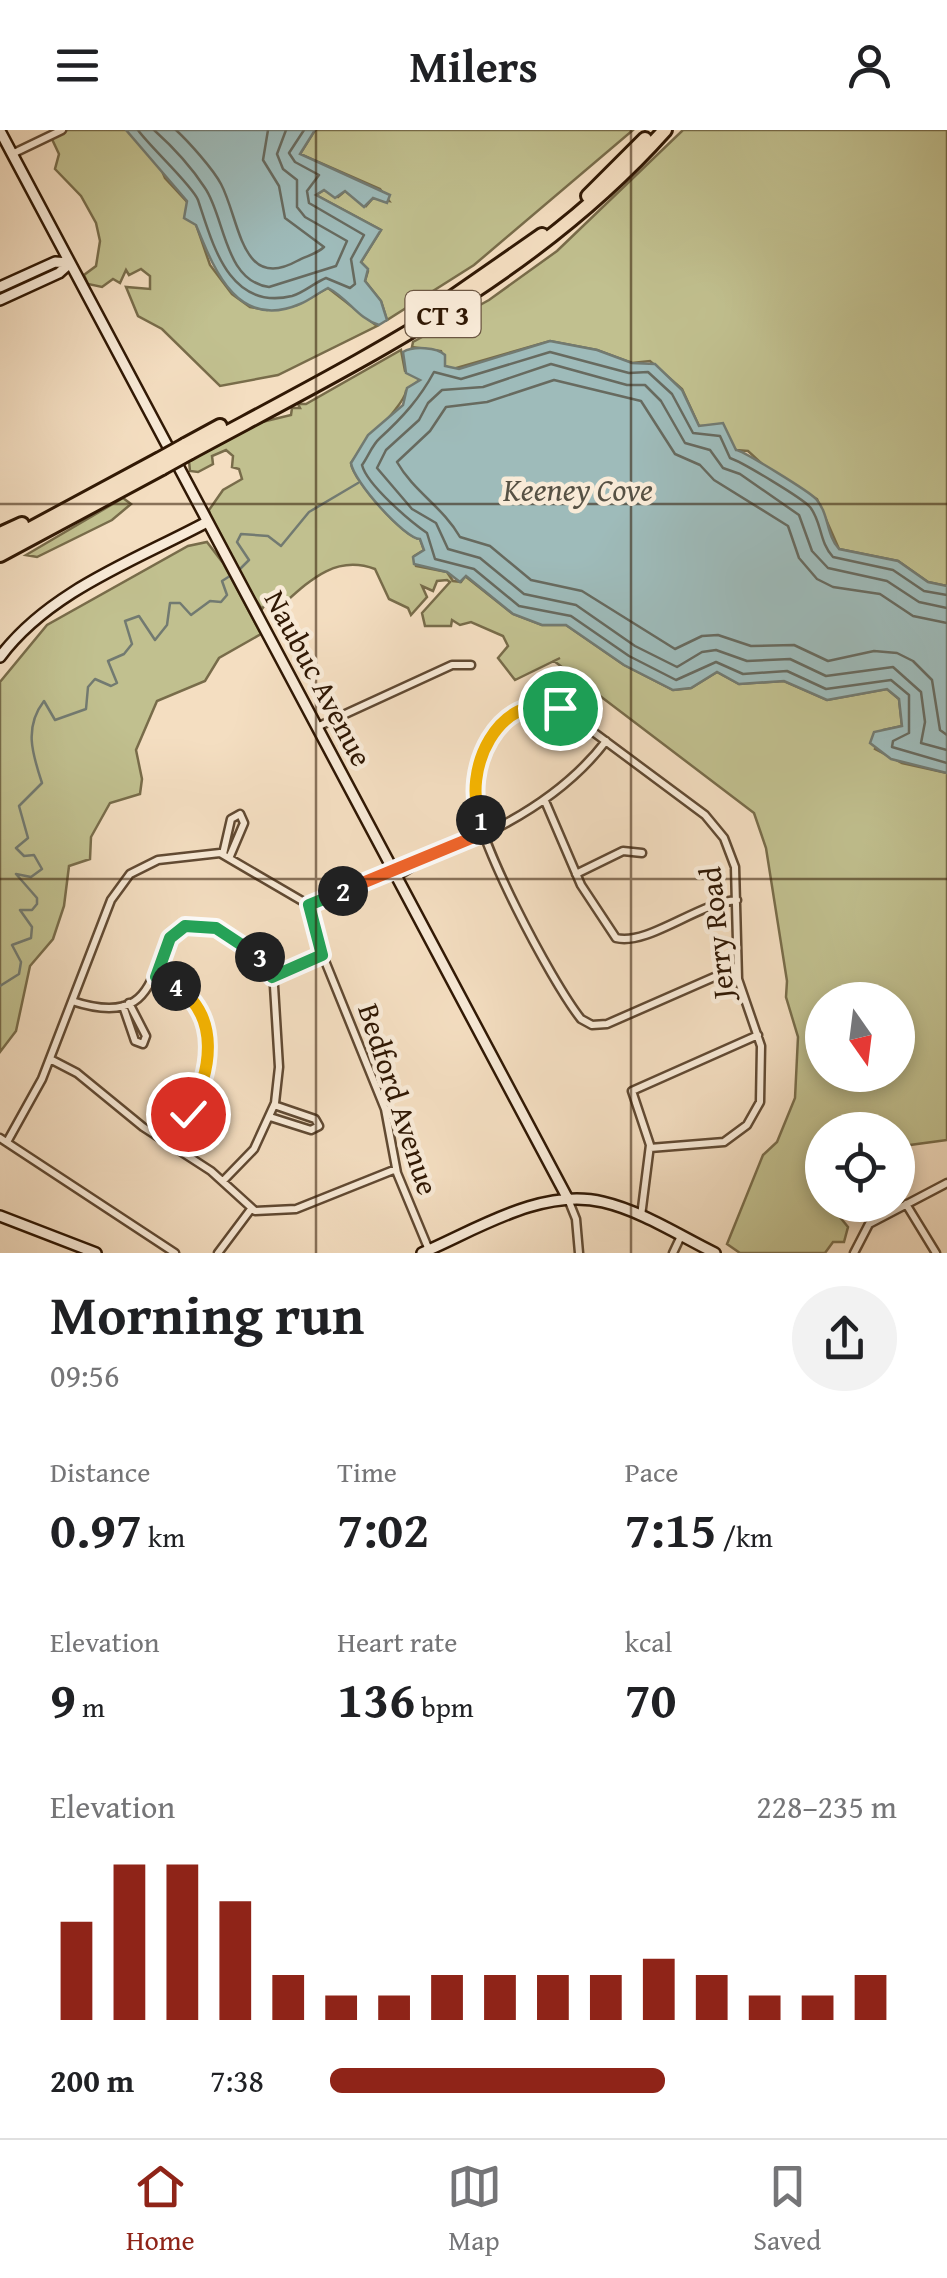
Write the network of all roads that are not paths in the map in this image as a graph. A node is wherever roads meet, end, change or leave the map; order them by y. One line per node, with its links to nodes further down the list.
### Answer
1 (62, 130): 5 (street)
2 (653, 130): 9 (highway, CT 3)
3 (665, 130): 9 (highway, CT 3)
4 (0, 131): 5 (main road, Naubuc Avenue)
5 (12, 154): 6 (main road, Naubuc Avenue)
6 (70, 263): 7 (main road); 8 (main road); 12 (main road, Naubuc Avenue)
7 (0, 287)
8 (0, 300)
9 (187, 449): 10 (highway, CT 3, bridge)
10 (160, 464): 11 (highway, CT 3); 14 (highway, CT 3)
11 (98, 492): 13 (highway); 14 (highway, CT 3)
12 (206, 522): 15 (main road); 17 (main road, Naubuc Avenue)
13 (0, 534)
14 (3, 552)
15 (0, 656)
16 (471, 665): 17 (street)
17 (317, 727): 23 (main road, Naubuc Avenue)
18 (606, 741): 19 (street); 20 (street, Jerry Road); 25 (street, Jerry Road)
19 (546, 801): 20 (street); 24 (street)
20 (486, 832): 23 (street); 28 (street)
21 (642, 853): 24 (street)
22 (227, 855): 22 (street); 26 (street); 31 (street)
23 (394, 874): 26 (street); 43 (main road, Naubuc Avenue)
24 (576, 874): 25 (street)
25 (737, 900): 28 (street, Jerry Road)
26 (309, 905): 27 (street, Bedford Avenue)
27 (322, 955): 30 (street); 40 (street, Bedford Avenue)
28 (737, 966): 33 (street, Jerry Road)
29 (156, 977): 30 (street); 32 (street); 38 (street)
30 (272, 977): 35 (street)
31 (72, 1001): 32 (street); 34 (street)
32 (126, 1004): 32 (street)
33 (758, 1035): 39 (street, Jerry Road); 39 (street)
34 (50, 1060): 37 (street); 38 (street)
35 (274, 1106): 36 (street); 36 (street)
36 (270, 1117): 41 (street)
37 (3, 1140): 53 (street)
38 (169, 1145): 41 (street)
39 (650, 1148): 47 (street)
40 (396, 1169): 45 (street); 51 (street, Bedford Avenue)
41 (223, 1182): 45 (street)
42 (947, 1184): 44 (street)
43 (568, 1198): 47 (main road); 51 (main road); 55 (street, Naubuc Avenue)
44 (915, 1200)
45 (251, 1209): 54 (street)
46 (0, 1216): 52 (main road)
47 (640, 1217): 50 (main road)
48 (915, 1219): 59 (street)
49 (874, 1222): 58 (street)
50 (681, 1236): 56 (street); 57 (main road)
51 (425, 1252)
52 (96, 1253)
53 (175, 1253)
54 (218, 1253)
55 (579, 1253)
56 (672, 1253)
57 (715, 1253)
58 (854, 1253)
59 (936, 1253)

